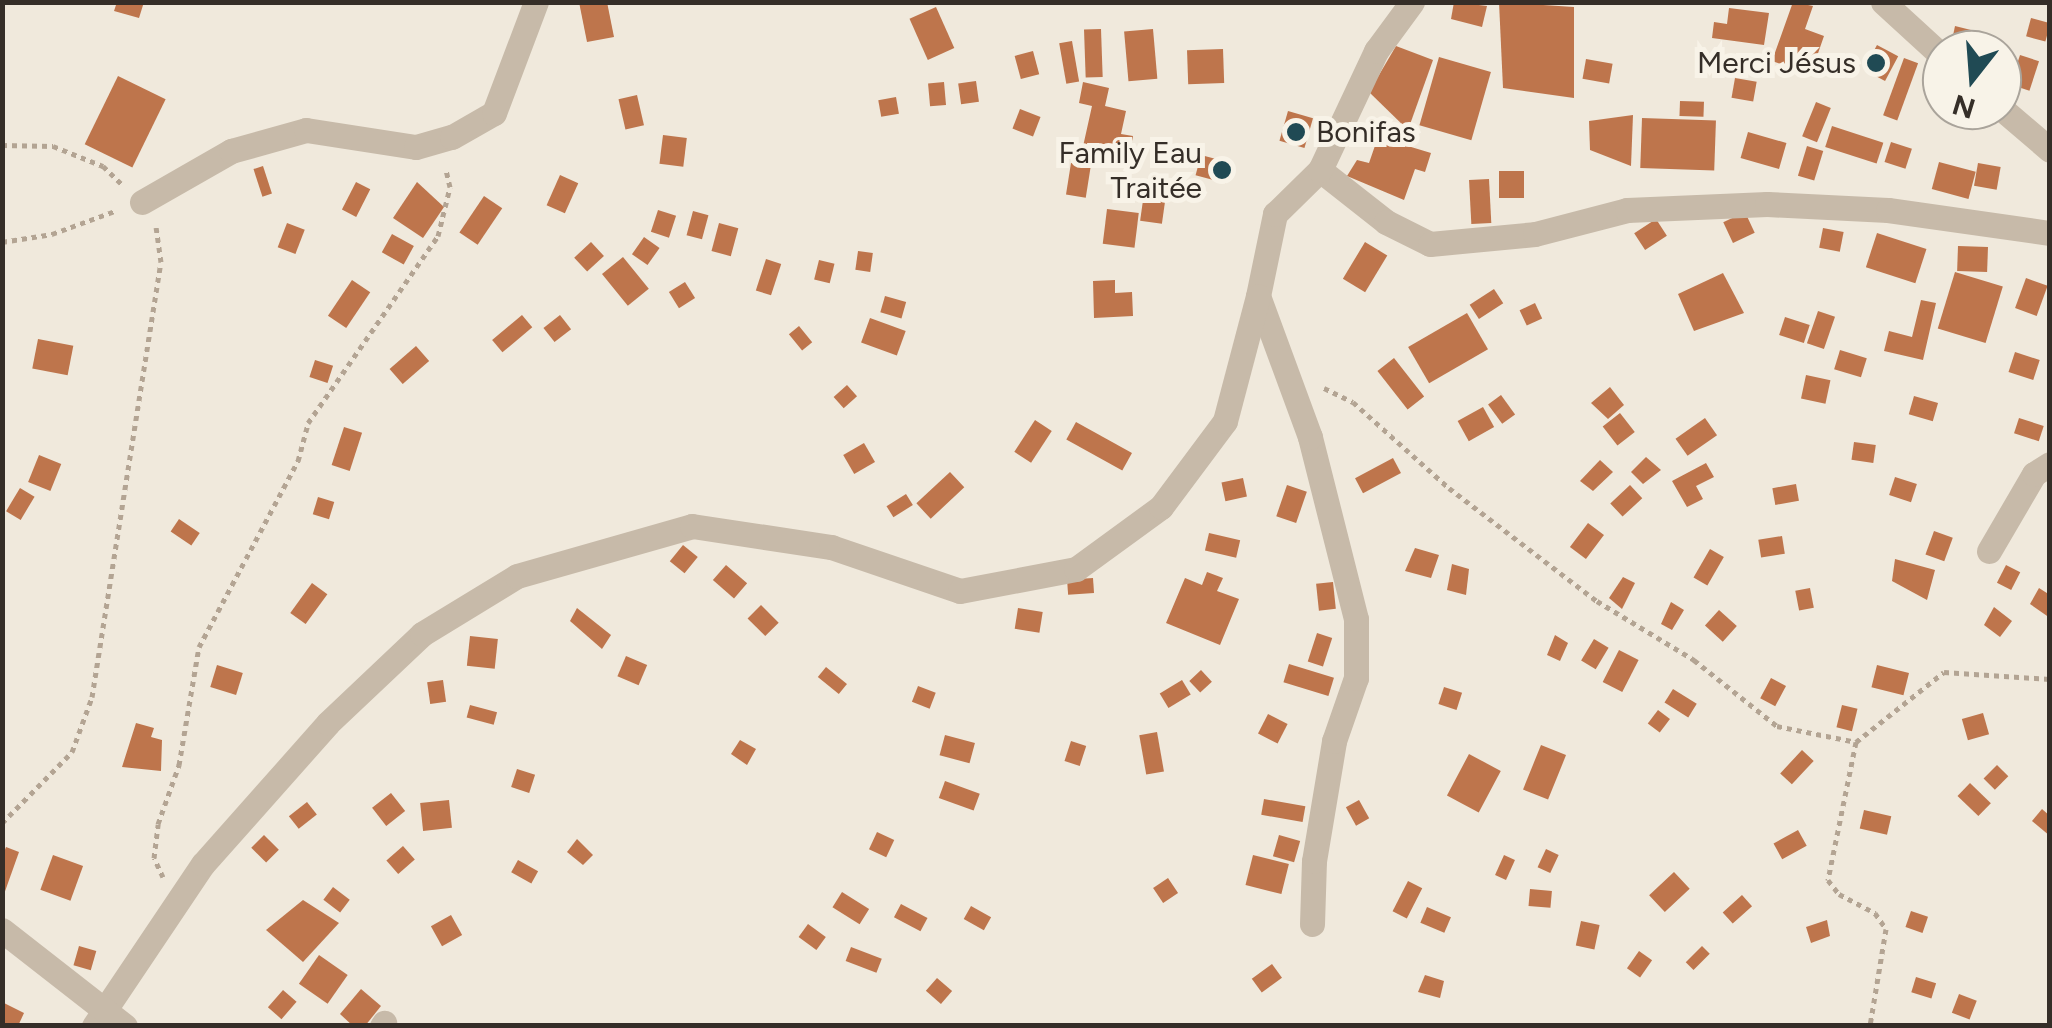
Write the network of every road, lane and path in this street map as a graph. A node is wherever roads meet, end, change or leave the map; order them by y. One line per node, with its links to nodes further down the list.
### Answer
1 (536, 2): 6 (street)
2 (1412, 2): 9 (street)
3 (1883, 2): 4 (street)
4 (1922, 38)
5 (2022, 127): 8 (street)
6 (440, 140): 10 (street); 22 (path)
7 (2, 145): 10 (path)
8 (2050, 150)
9 (1320, 170): 11 (street); 13 (street)
10 (142, 202): 12 (path); 21 (path)
11 (2050, 233)
12 (2, 242)
13 (1258, 296): 14 (street); 22 (street)
14 (1285, 369): 17 (street); 20 (path)
15 (2050, 464): 16 (street)
16 (1989, 551)
17 (1356, 660): 19 (street); 23 (street)
18 (2050, 679): 20 (path)
19 (1371, 690)
20 (1856, 742): 26 (path)
21 (2, 823)
22 (174, 902): 25 (street)
23 (1312, 924)
24 (2, 930): 25 (street)
25 (109, 1020)
26 (1870, 1026)

